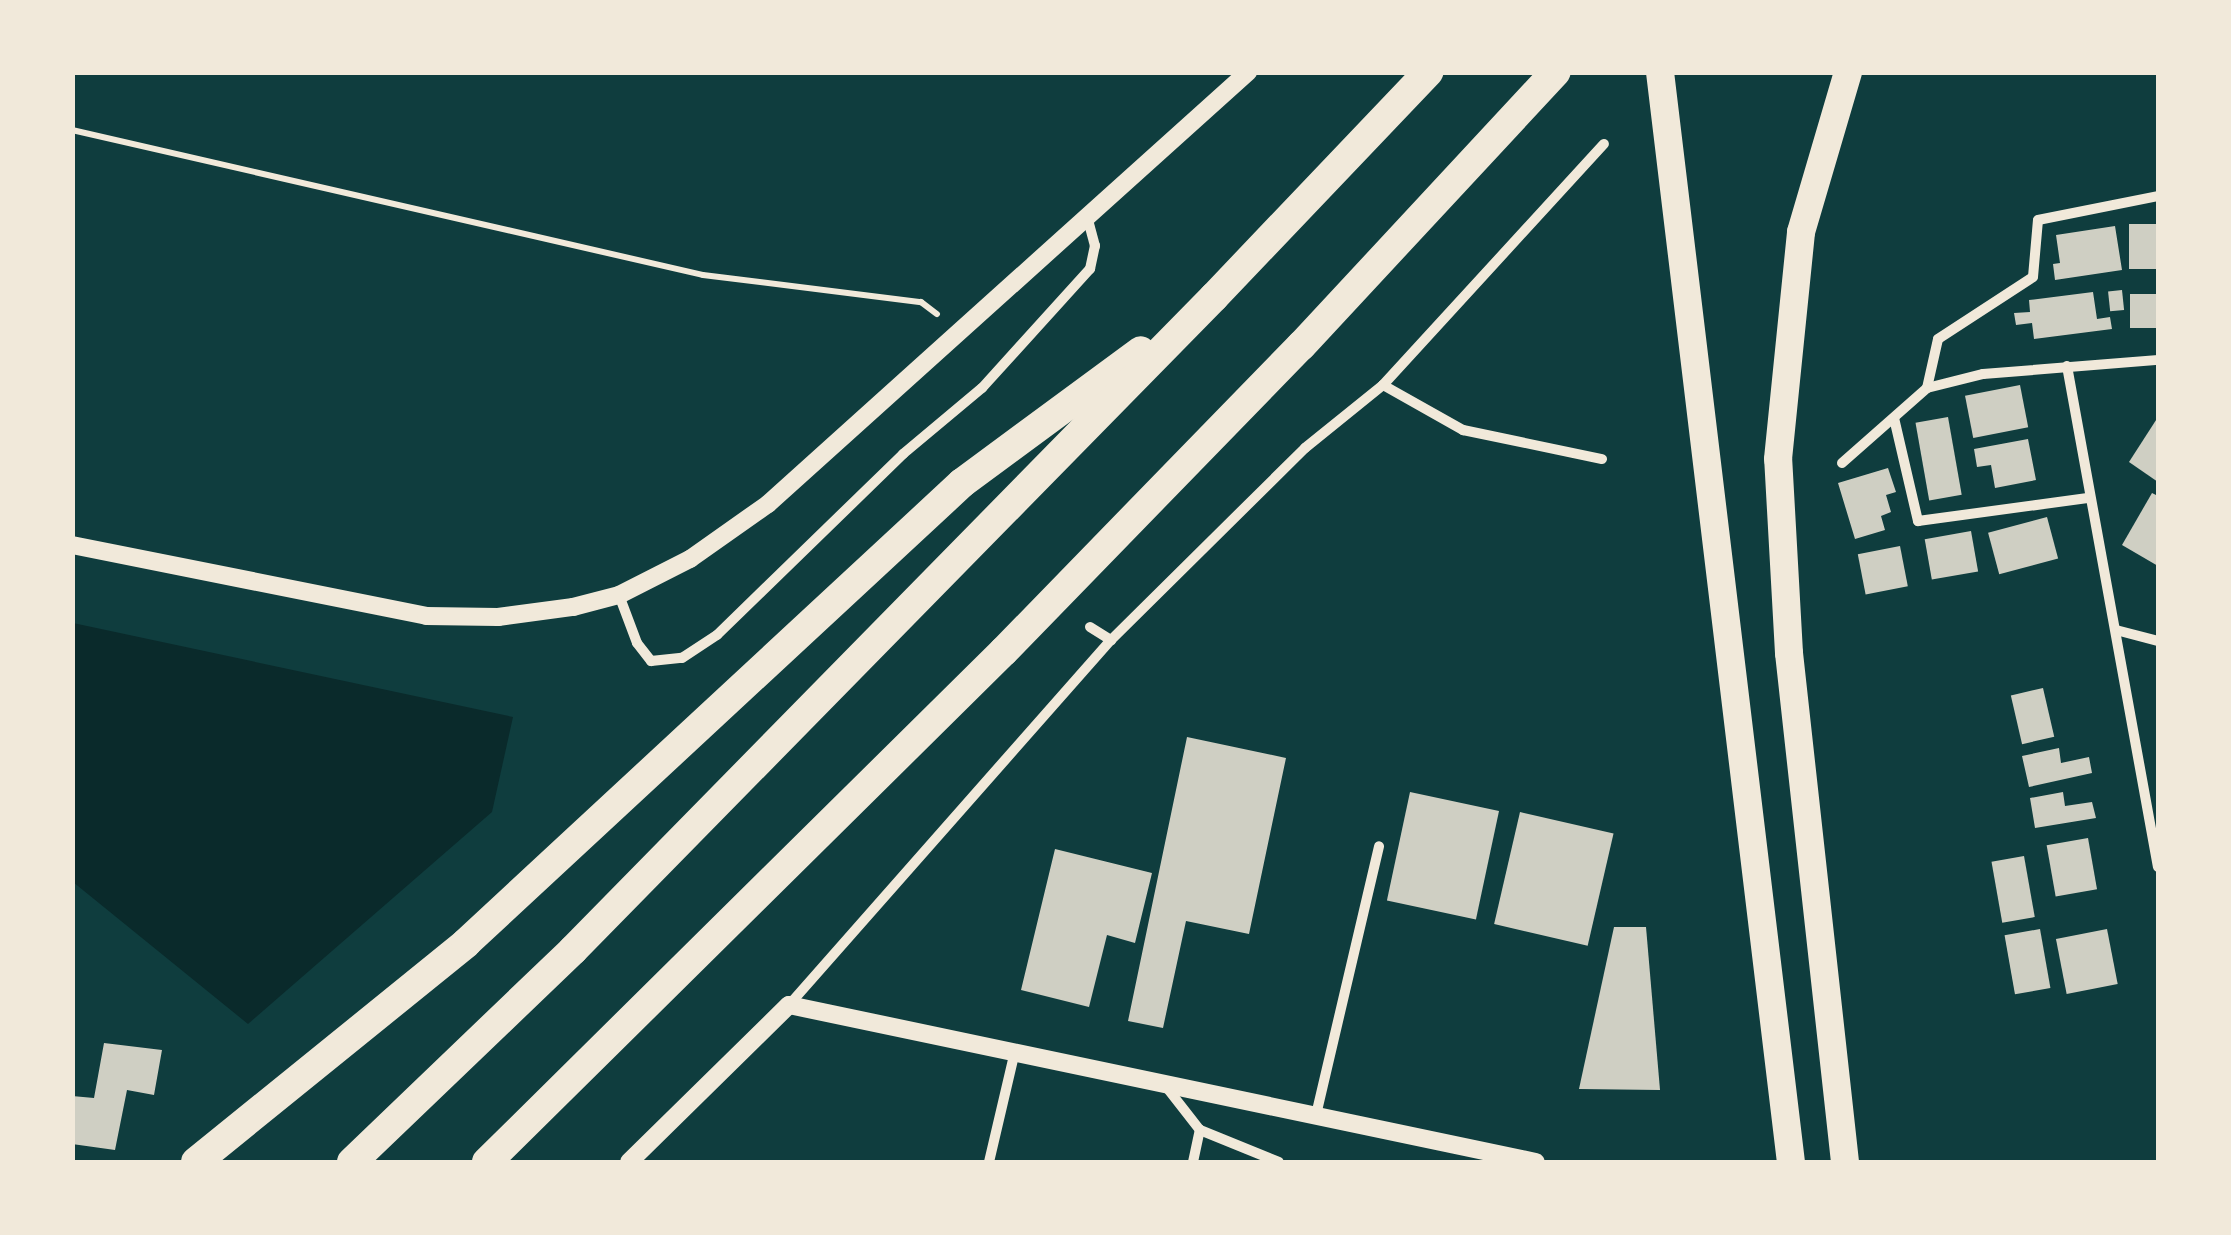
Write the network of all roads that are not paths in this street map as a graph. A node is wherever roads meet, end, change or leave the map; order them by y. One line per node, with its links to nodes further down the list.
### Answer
1 (1248, 72): 8 (street)
2 (1428, 72): 9 (highway)
3 (1556, 72): 33 (highway)
4 (1660, 72): 39 (highway)
5 (1848, 72): 40 (highway)
6 (1604, 144): 12 (street)
7 (2158, 196): 13 (street)
8 (1087, 217): 19 (street); 19 (street)
9 (1214, 298): 31 (highway); 32 (highway)
10 (2158, 360): 11 (street)
11 (2067, 366): 13 (street); 17 (street)
12 (1384, 385): 15 (street); 22 (street)
13 (1927, 388): 14 (street)
14 (1894, 418): 16 (street); 17 (street)
15 (1602, 459)
16 (1842, 464)
17 (2089, 498): 21 (street)
18 (72, 545): 19 (street)
19 (619, 594)
20 (1090, 628): 22 (street)
21 (2116, 630): 23 (street); 25 (street)
22 (1111, 640): 26 (street)
23 (2158, 641)
24 (1379, 846): 29 (street)
25 (2158, 868)
26 (789, 1005): 27 (street); 34 (street)
27 (1016, 1050): 28 (street); 35 (street)
28 (1162, 1082): 29 (street); 30 (street)
29 (1316, 1115): 38 (street)
30 (1200, 1130): 36 (street); 37 (street)
31 (196, 1162)
32 (352, 1162)
33 (488, 1162)
34 (629, 1162)
35 (989, 1162)
36 (1194, 1162)
37 (1279, 1162)
38 (1536, 1162)
39 (1791, 1162)
40 (1845, 1162)

